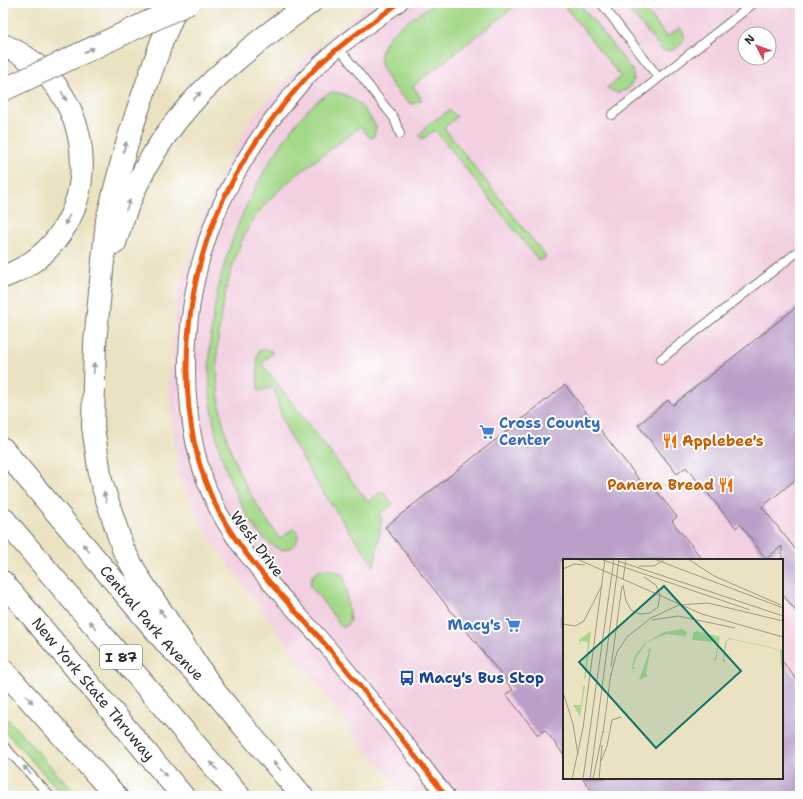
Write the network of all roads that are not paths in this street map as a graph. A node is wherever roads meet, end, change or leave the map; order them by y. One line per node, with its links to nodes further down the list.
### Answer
1 (178, 3): 15 (main road, one-way to 1)
2 (189, 3): 10 (main road, one-way to 2, bridge)
3 (310, 3): 15 (main road, one-way to 3)
4 (399, 3): 8 (street, West Drive)
5 (601, 3): 9 (lane)
6 (754, 3): 9 (lane)
7 (3, 45): 14 (main road, one-way to 14)
8 (339, 48): 12 (lane); 28 (street, West Drive)
9 (659, 78): 11 (lane)
10 (3, 90)
11 (612, 115)
12 (400, 134)
13 (800, 250): 16 (lane)
14 (3, 277)
15 (100, 296): 21 (main road, one-way to 15)
16 (661, 359)
17 (3, 449): 21 (main road, Central Park Avenue, one-way to 17)
18 (3, 518): 26 (main road, I 87, one-way to 18)
19 (3, 582): 25 (main road, New York State Thruway / I 87, one-way to 25)
20 (3, 670): 24 (main road, one-way to 24)
21 (215, 692): 27 (main road, Central Park Avenue, one-way to 21)
22 (3, 745): 23 (lane, one-way to 22)
23 (50, 796)
24 (116, 796)
25 (184, 796)
26 (239, 796)
27 (302, 796)
28 (446, 796)

